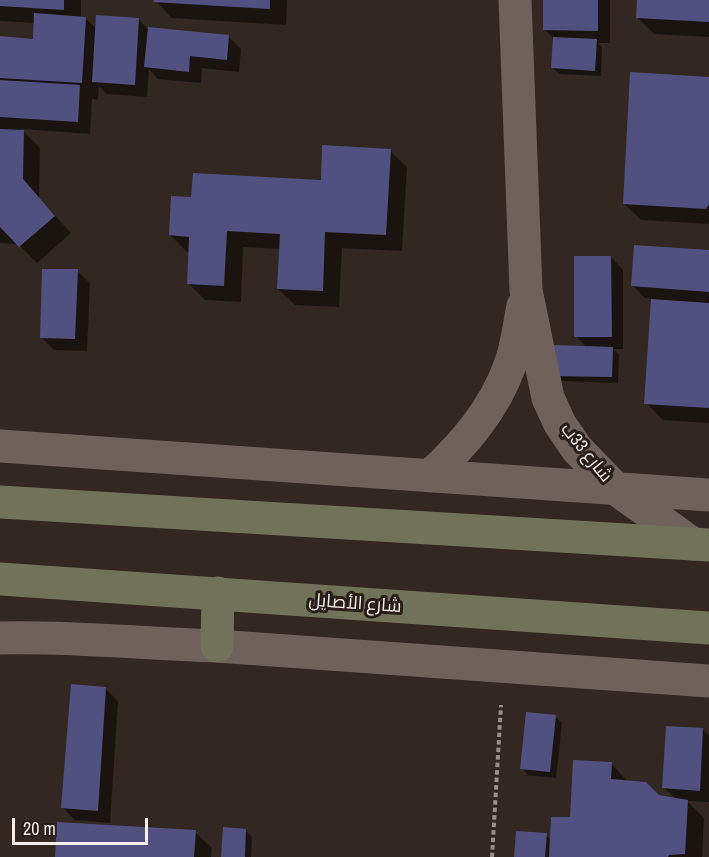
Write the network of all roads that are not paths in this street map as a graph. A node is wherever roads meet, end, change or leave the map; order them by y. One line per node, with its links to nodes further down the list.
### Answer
1 (515, 0): 2 (street, شارع 33ب)
2 (526, 290): 4 (street, شارع 33ب); 5 (street, شارع 33ب)
3 (0, 446): 4 (street)
4 (430, 476): 5 (street)
5 (616, 489): 6 (street); 8 (street, شارع 33ب)
6 (709, 495)
7 (0, 502): 8 (street)
8 (701, 544)
9 (0, 579): 10 (street, شارع الأصايل)
10 (218, 594): 11 (street, شارع الأصايل); 13 (street)
11 (709, 628)
12 (0, 638): 13 (street)
13 (217, 646): 14 (street)
14 (709, 681)

